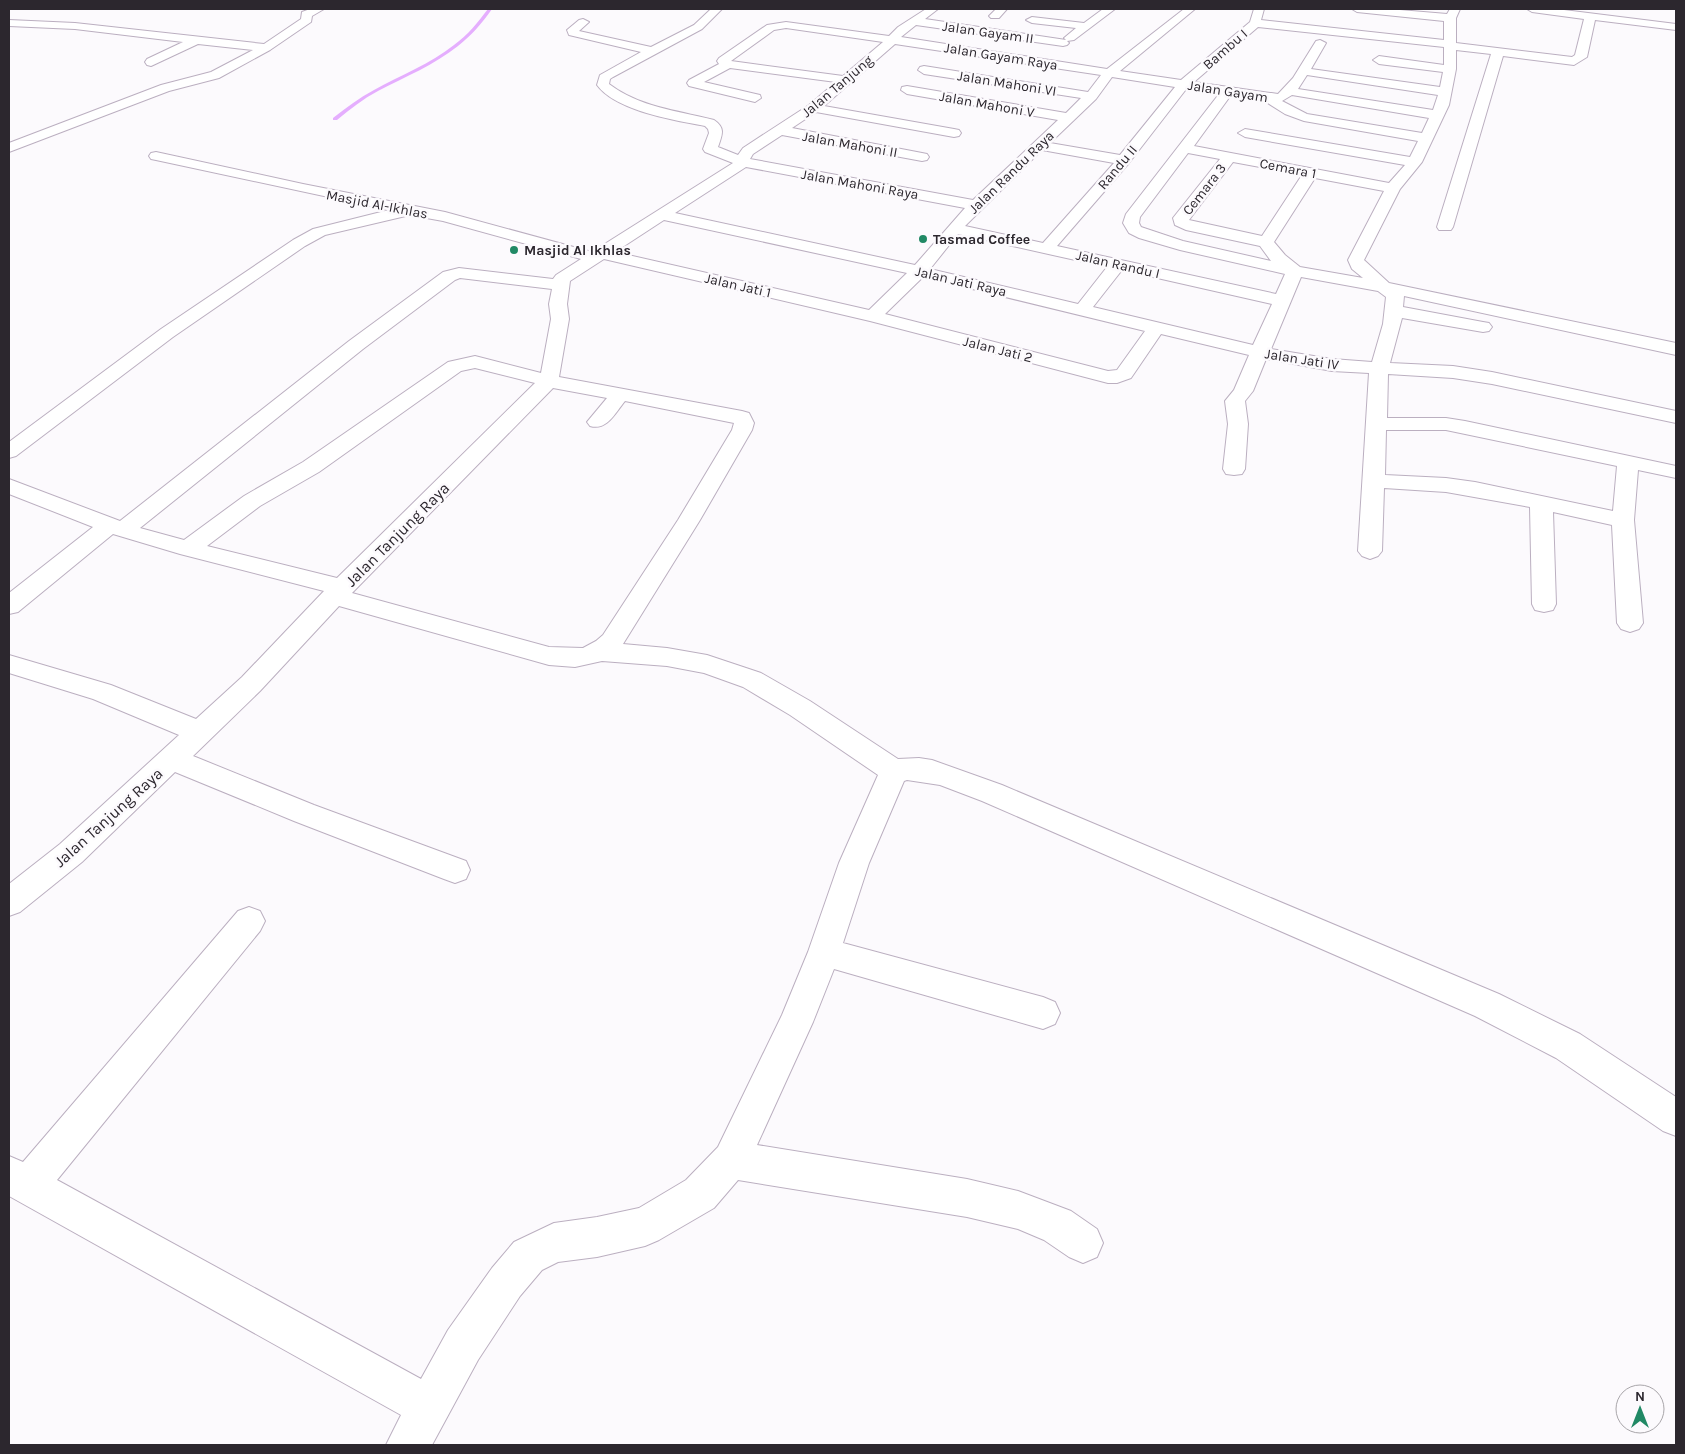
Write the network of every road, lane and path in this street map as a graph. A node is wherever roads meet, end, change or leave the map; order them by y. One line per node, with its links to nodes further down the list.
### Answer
1 (319, 9): 26 (street)
2 (717, 9): 27 (street)
3 (933, 9): 13 (street, Jalan Tanjung)
4 (1110, 9): 17 (street)
5 (1190, 9): 36 (street, Jalan Randu Raya)
6 (1259, 9): 16 (street, Bambu I)
7 (1357, 9): 10 (street)
8 (1532, 9): 12 (street)
9 (994, 13): 17 (street)
10 (1452, 14): 24 (street)
11 (1340, 17): 19 (street)
12 (1590, 18): 18 (street); 28 (street)
13 (913, 20): 21 (street, Jalan Tanjung); 22 (street, Jalan Gayam II)
14 (583, 22): 27 (street)
15 (9, 23): 20 (street)
16 (1255, 23): 19 (street); 38 (street, Bambu I)
17 (1085, 26): 22 (street)
18 (1676, 27)
19 (1338, 32): 24 (street)
20 (196, 40): 26 (street); 31 (street)
21 (893, 40): 25 (street, Jalan Gayam Raya); 32 (street, Jalan Gayam Raya); 37 (street, Jalan Tanjung)
22 (1063, 43): 30 (street)
23 (1320, 43): 35 (street, Jalan Gayam)
24 (1451, 45): 28 (street); 33 (street)
25 (944, 47): 30 (street, Jalan Gayam Raya); 34 (street)
26 (266, 48): 56 (street)
27 (651, 51): 62 (street, Jalan Mahoni Raya)
28 (1498, 52): 70 (street)
29 (1379, 60): 33 (street)
30 (1036, 61): 36 (street, Jalan Gayam Raya)
31 (151, 62)
32 (728, 64): 37 (street); 44 (street)
33 (1450, 69): 42 (street)
34 (924, 70): 39 (street); 43 (street, Jalan Mahoni VI)
35 (1303, 71): 41 (street, Jalan Gayam); 42 (street)
36 (1109, 73): 38 (street, Jalan Gayam); 43 (street, Jalan Randu Raya)
37 (846, 80): 47 (street, Jalan Tanjung)
38 (1184, 84): 40 (street, Jalan Gayam); 61 (street, Randu II)
39 (907, 90): 46 (street, Jalan Mahoni V); 51 (street)
40 (1228, 91): 45 (street, Jalan Gayam); 57 (street)
41 (1288, 92): 45 (street, Jalan Gayam); 48 (street)
42 (1445, 92): 48 (street)
43 (1091, 96): 50 (street, Jalan Randu Raya)
44 (755, 98)
45 (1268, 98): 54 (street)
46 (994, 105): 49 (street); 50 (street, Jalan Mahoni V)
47 (814, 108): 51 (street); 52 (street, Jalan Tanjung)
48 (1437, 115): 54 (street)
49 (978, 116)
50 (1068, 117): 55 (street, Jalan Randu Raya)
51 (876, 119): 58 (street)
52 (778, 130): 58 (street, Jalan Mahoni II); 62 (street, Jalan Tanjung)
53 (1245, 133): 63 (street)
54 (1426, 138): 63 (street)
55 (1039, 144): 61 (street); 67 (street, Jalan Randu Raya)
56 (9, 148)
57 (1184, 148): 60 (street, Cemara 1); 77 (street)
58 (930, 151): 66 (street)
59 (156, 156): 68 (street, Masjid Al-Ikhlas)
60 (1229, 157): 64 (street, Cemara 1); 72 (street, Cemara 3)
61 (1124, 160): 73 (street, Randu II)
62 (744, 162): 66 (street, Jalan Mahoni Raya); 69 (street)
63 (1415, 162): 65 (street)
64 (1312, 173): 65 (street, Cemara 1); 72 (street)
65 (1393, 188): 79 (street)
66 (886, 189): 67 (street, Jalan Mahoni Raya)
67 (976, 205): 71 (street, Jalan Randu Raya)
68 (410, 210): 74 (street, Masjid Al-Ikhlas); 96 (street)
69 (662, 215): 74 (street); 76 (street, Jalan Jati Raya)
70 (1445, 227)
71 (954, 228): 73 (street, Jalan Randu I); 76 (street, Jalan Randu Raya)
72 (1266, 242): 77 (street)
73 (1048, 248): 75 (street, Jalan Randu I)
74 (599, 256): 78 (street); 83 (street, Jalan Jati 1)
75 (1118, 264): 80 (street, Jalan Randu I); 81 (street)
76 (919, 271): 81 (street, Jalan Jati Raya); 83 (street, Jalan Randu Raya)
77 (1295, 271): 79 (street); 80 (street)
78 (560, 285): 91 (street); 104 (street)
79 (1386, 287): 82 (street); 87 (street)
80 (1282, 301): 88 (street)
81 (1083, 309): 84 (street, Jalan Jati Raya)
82 (1395, 311): 85 (street); 90 (street)
83 (873, 316): 84 (street, Jalan Jati 2)
84 (1157, 327): 88 (street, Jalan Jati Raya)
85 (1500, 330)
86 (1529, 336): 89 (street)
87 (1676, 349)
88 (1258, 352): 90 (street, Jalan Jati IV); 98 (street, Jalan Jati IV)
89 (1676, 364)
90 (1379, 368): 93 (street, Jalan Jati IV); 95 (street)
91 (549, 381): 92 (street); 105 (street); 107 (street, Jalan Tanjung Raya)
92 (621, 393): 94 (street); 111 (street)
93 (1676, 417)
94 (597, 422)
95 (1377, 424): 97 (street); 100 (street)
96 (9, 452)
97 (1628, 462): 99 (street); 103 (street)
98 (1234, 469)
99 (1676, 472)
100 (1375, 481): 102 (street); 106 (street)
101 (9, 486): 104 (street)
102 (1541, 503): 103 (street); 108 (street)
103 (1623, 520): 110 (street)
104 (116, 528): 105 (street); 109 (street)
105 (188, 549): 107 (street)
106 (1370, 551)
107 (338, 592): 111 (street); 113 (street, Jalan Tanjung Raya)
108 (1544, 604)
109 (9, 606)
110 (1630, 623)
111 (603, 652): 115 (street)
112 (9, 664): 113 (street)
113 (200, 732): 114 (street, Jalan Tanjung Raya)
114 (171, 759): 116 (street); 117 (street, Jalan Tanjung Raya)
115 (894, 771): 119 (street); 121 (street)
116 (455, 870)
117 (11, 897)
118 (248, 921): 123 (street)
119 (824, 952): 120 (street); 122 (street)
120 (1043, 1013)
121 (1676, 1118)
122 (730, 1160): 124 (street); 125 (street)
123 (18, 1181): 125 (street)
124 (1083, 1243)
125 (428, 1406): 126 (street)
126 (408, 1445)

